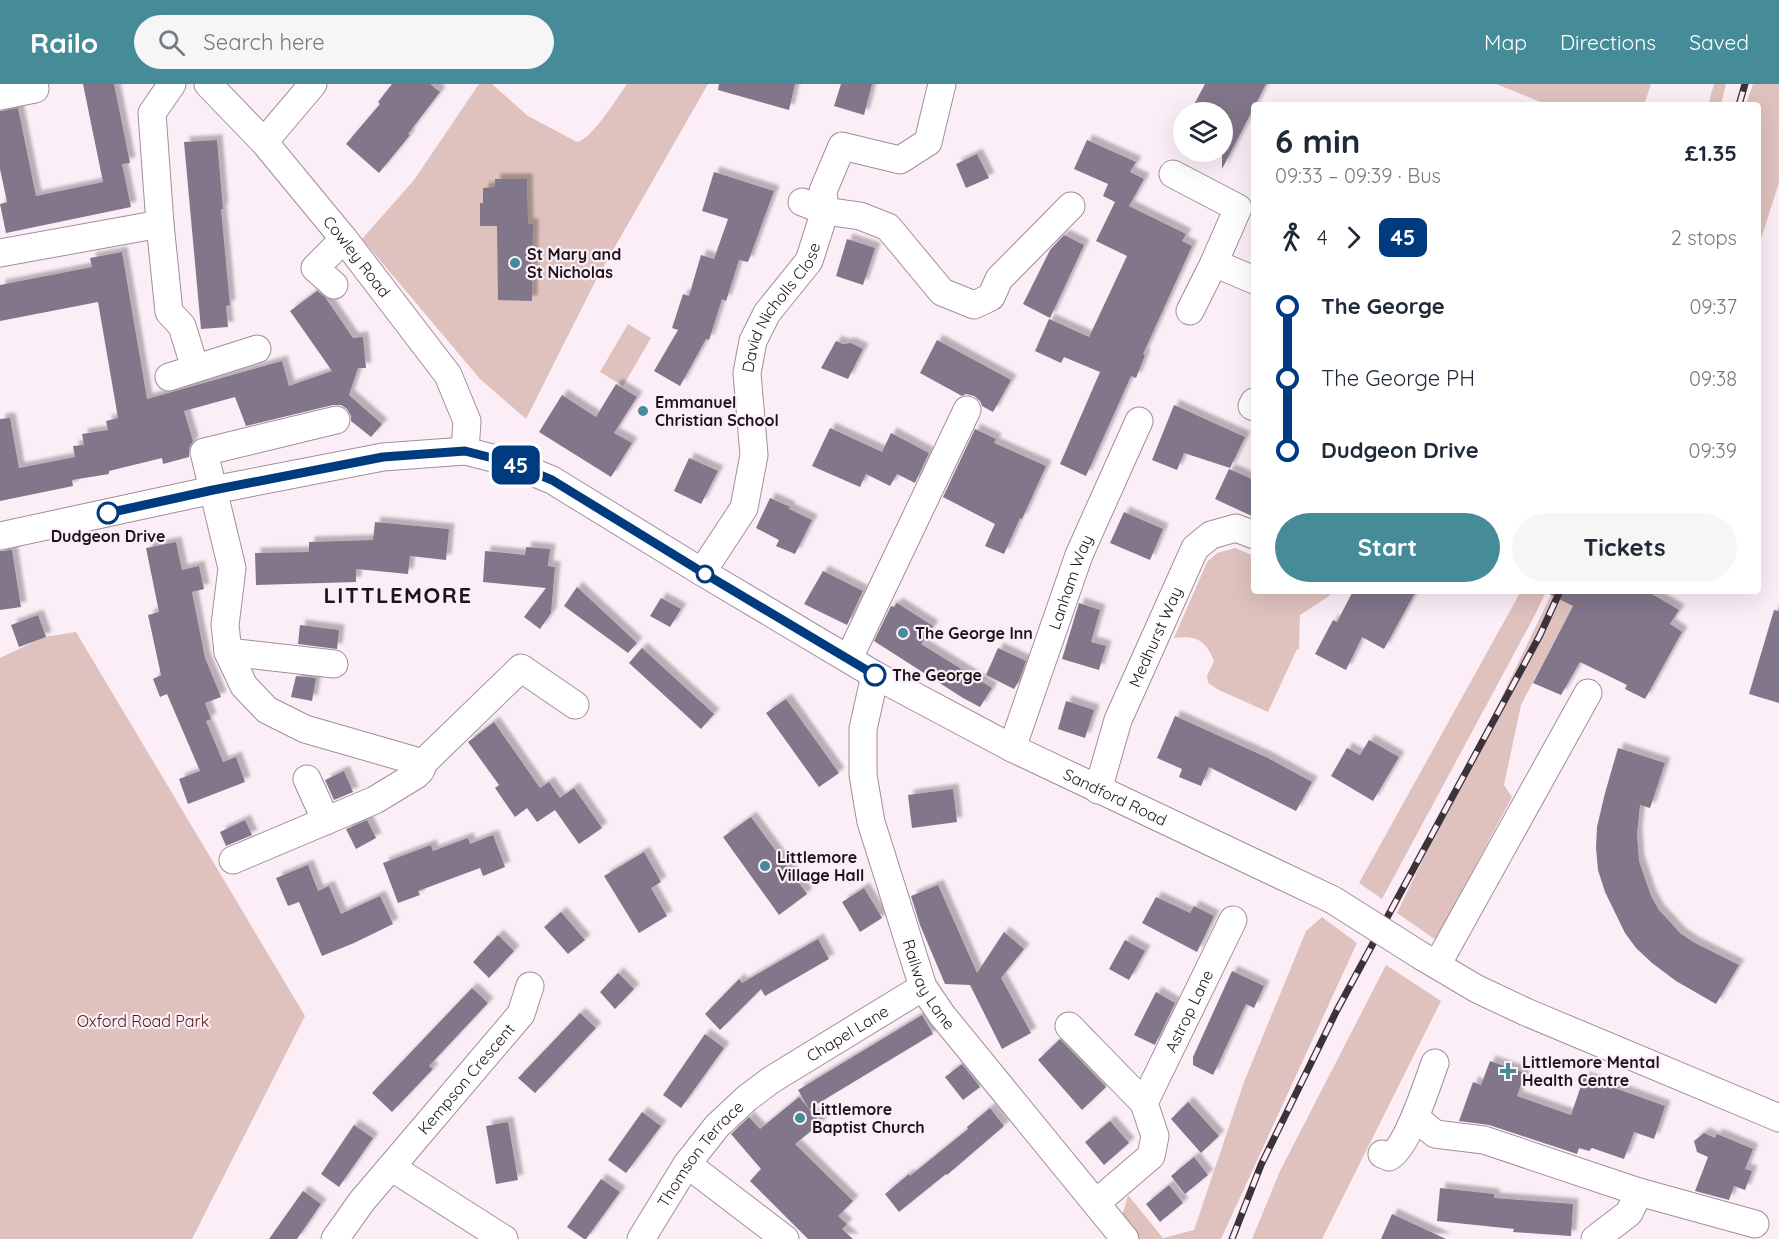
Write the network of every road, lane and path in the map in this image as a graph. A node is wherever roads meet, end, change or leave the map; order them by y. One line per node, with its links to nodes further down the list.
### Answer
1 (172, 84): 11 (street)
2 (208, 84): 7 (street, Cowley Road)
3 (313, 84): 7 (street)
4 (942, 84): 10 (street, David Nicholls Close)
5 (35, 89): 6 (street)
6 (0, 96)
7 (264, 142): 12 (street, Cowley Road)
8 (1173, 174): 14 (street)
9 (1071, 206): 10 (street)
10 (813, 207): 28 (street, David Nicholls Close)
11 (160, 224): 13 (street); 19 (street)
12 (344, 238): 16 (street); 24 (street, Cowley Road)
13 (0, 253)
14 (1214, 262): 15 (street); 17 (street)
15 (1251, 279)
16 (334, 285)
17 (1190, 311)
18 (257, 349): 19 (street)
19 (195, 368): 20 (street)
20 (169, 377)
21 (967, 411): 30 (street)
22 (336, 420): 25 (street)
23 (1139, 422): 35 (street, Lanham Way)
24 (465, 451): 25 (street, Sandford Road); 28 (street, Sandford Road)
25 (213, 490): 27 (street, Sandford Road); 29 (street)
26 (1251, 534): 38 (street, Medhurst Way)
27 (0, 536)
28 (702, 572): 30 (street, Sandford Road)
29 (228, 652): 31 (street); 36 (street)
30 (849, 658): 32 (street, Sandford Road)
31 (334, 664)
32 (875, 675): 35 (street, Sandford Road); 44 (street, Railway Lane)
33 (1588, 693): 42 (street)
34 (575, 705): 36 (street)
35 (1012, 748): 38 (street, Sandford Road)
36 (423, 763): 39 (street)
37 (307, 779): 39 (street)
38 (1098, 790): 42 (street, Sandford Road, bridge)
39 (326, 821): 40 (street)
40 (233, 860)
41 (1233, 920): 48 (street, Astrop Lane)
42 (1430, 961): 50 (street, Sandford Road)
43 (530, 986): 53 (street, Kempson Crescent)
44 (923, 987): 47 (street, Chapel Lane); 55 (street, Railway Lane)
45 (1069, 1026): 48 (street)
46 (1435, 1063): 49 (street)
47 (771, 1080): 52 (street, Thomson Terrace)
48 (1144, 1103): 55 (street)
49 (1415, 1117): 51 (street); 54 (street)
50 (1779, 1118)
51 (1382, 1154)
52 (687, 1164): 59 (street, Thomson Terrace); 60 (street)
53 (391, 1167): 57 (street, Kempson Crescent); 58 (street)
54 (1639, 1192): 56 (street); 62 (street)
55 (1096, 1203): 61 (street, Railway Lane)
56 (1755, 1224)
57 (335, 1239)
58 (504, 1239)
59 (641, 1239)
60 (785, 1239)
61 (1125, 1239)
62 (1595, 1239)

